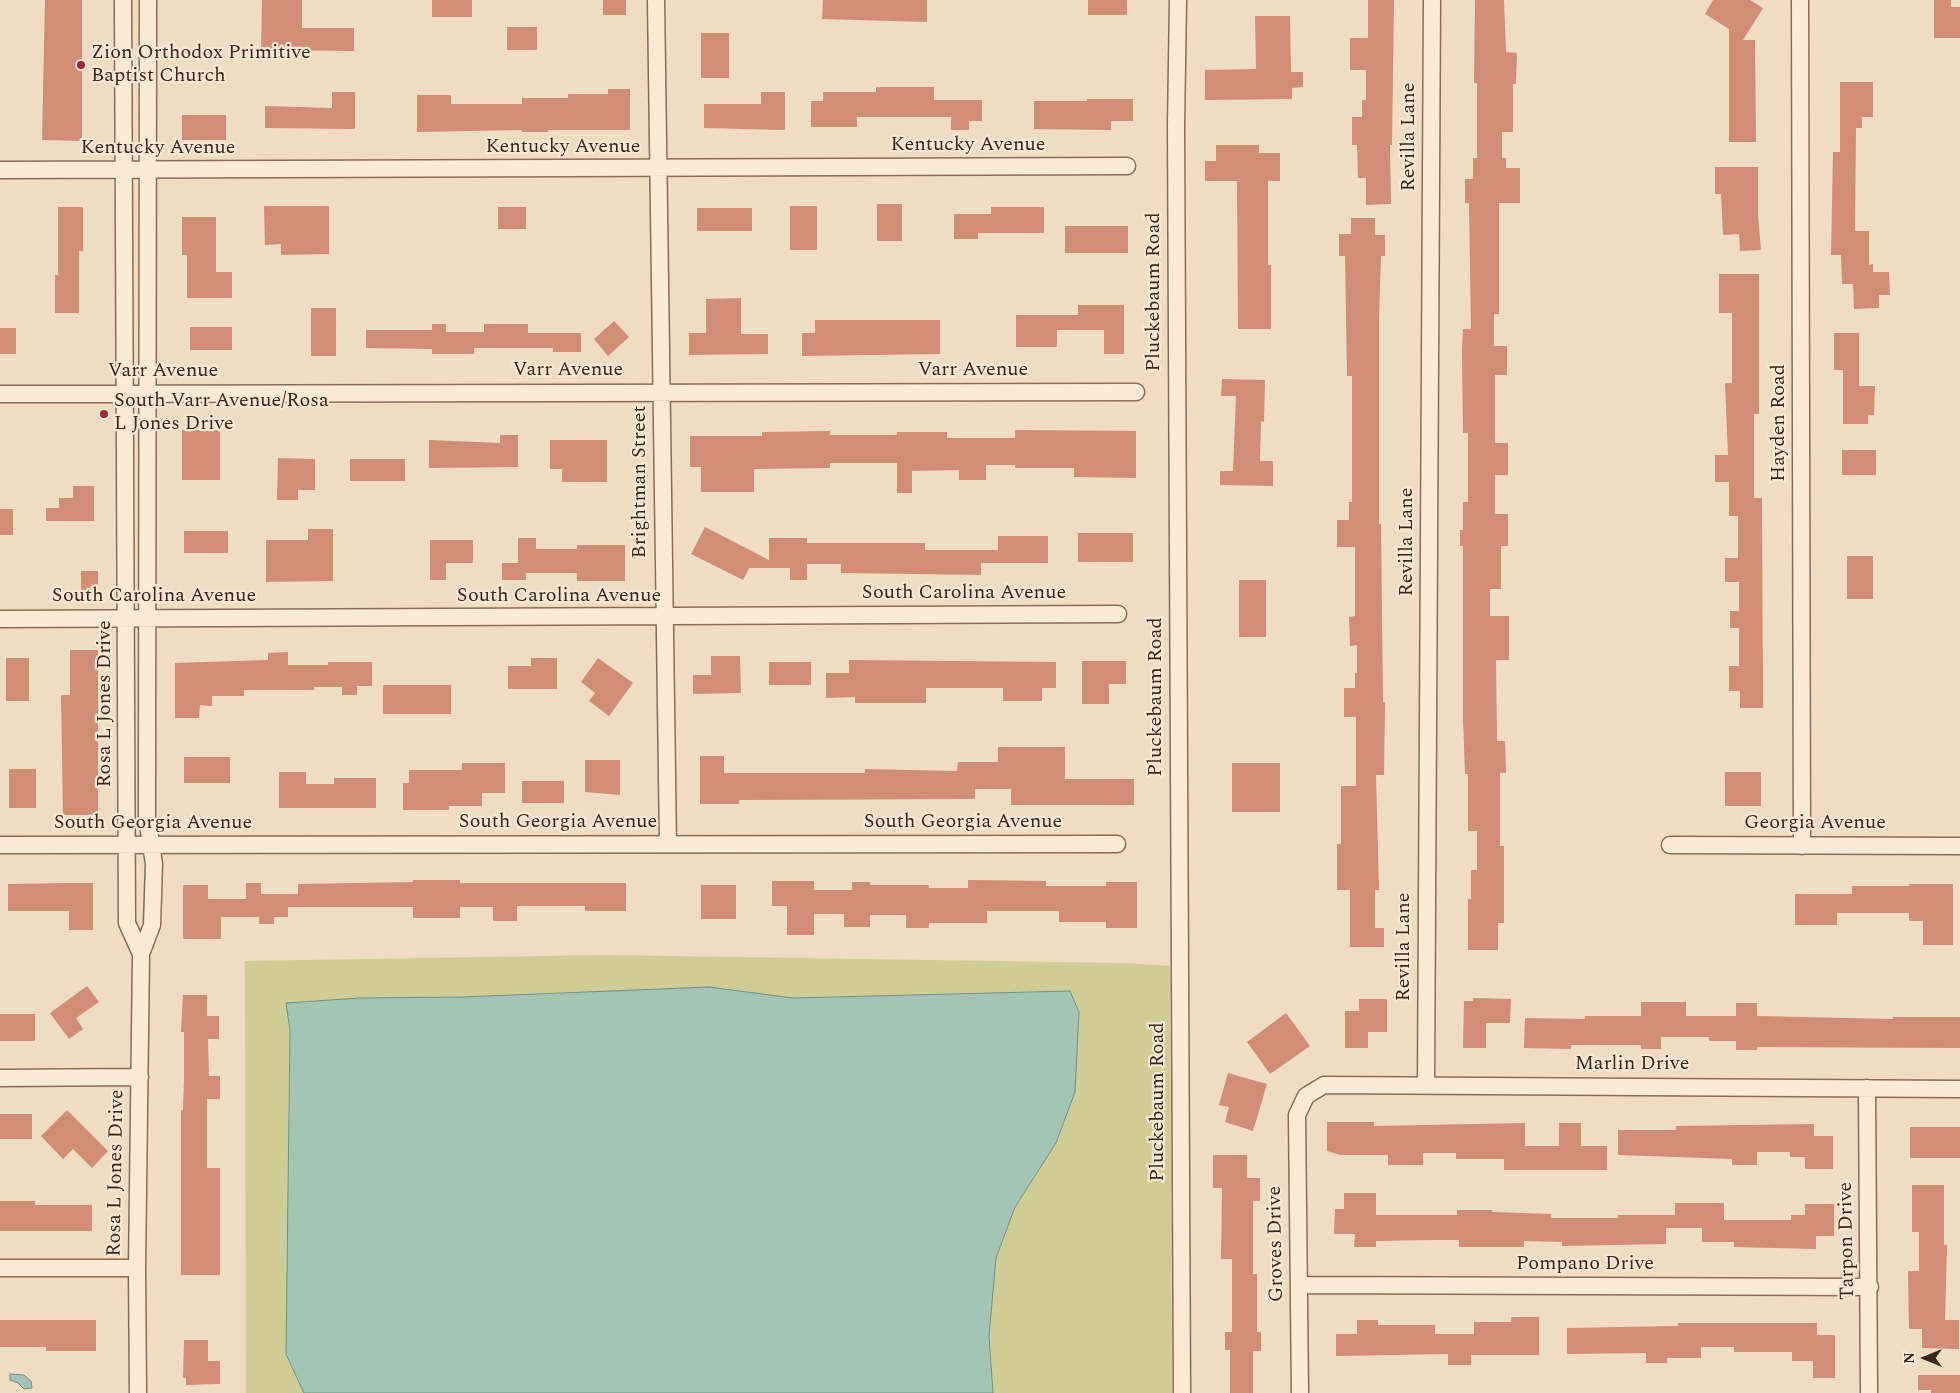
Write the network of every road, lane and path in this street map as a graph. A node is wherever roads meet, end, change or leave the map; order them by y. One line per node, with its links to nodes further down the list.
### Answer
1 (123, 0): 10 (street, Rosa L Jones Drive)
2 (148, 0): 11 (street, Rosa L Jones Drive)
3 (656, 0): 8 (street, Brightman Street)
4 (1178, 0): 42 (street, Pluckebaum Road)
5 (1432, 0): 33 (street, Revilla Lane)
6 (1800, 0): 28 (street, Hayden Road)
7 (1127, 166): 8 (street, Kentucky Avenue)
8 (659, 168): 11 (street, Kentucky Avenue); 12 (street, Brightman Street)
9 (0, 170): 10 (street, Kentucky Avenue)
10 (123, 170): 11 (street, Kentucky Avenue); 14 (street, Rosa L Jones Drive)
11 (148, 170): 15 (street, Rosa L Jones Drive)
12 (662, 392): 13 (street, Varr Avenue); 15 (street, Varr Avenue); 20 (street, Brightman Street)
13 (1136, 392)
14 (125, 393): 15 (street, Varr Avenue); 16 (street, Varr Avenue); 18 (street, Rosa L Jones Drive)
15 (148, 393): 19 (street, Rosa L Jones Drive)
16 (0, 394)
17 (1118, 614): 20 (street, South Carolina Avenue)
18 (127, 618): 19 (street, South Carolina Avenue); 21 (street, South Carolina Avenue); 26 (street, Rosa L Jones Drive)
19 (147, 618): 20 (street, South Carolina Avenue); 27 (street, Rosa L Jones Drive)
20 (663, 618): 22 (street, Brightman Street)
21 (0, 619)
22 (668, 844): 23 (street, South Georgia Avenue); 27 (street, South Georgia Avenue)
23 (1116, 844)
24 (0, 845): 26 (street, South Georgia Avenue)
25 (1670, 845): 28 (street, Georgia Avenue)
26 (128, 846): 27 (street, South Georgia Avenue); 30 (street, Rosa L Jones Drive)
27 (151, 846): 30 (street, Rosa L Jones Drive)
28 (1802, 846): 29 (street, Georgia Avenue)
29 (1960, 846)
30 (141, 954): 31 (street, Rosa L Jones Drive)
31 (140, 1077): 32 (street); 38 (street, Rosa L Jones Drive)
32 (0, 1078)
33 (1426, 1085): 34 (street, Marlin Drive); 36 (street, Marlin Drive)
34 (1867, 1088): 35 (street, Marlin Drive); 40 (street, Tarpon Drive)
35 (1960, 1089)
36 (1306, 1096): 39 (street, Groves Drive)
37 (0, 1268): 38 (street)
38 (137, 1268): 41 (street, Rosa L Jones Drive)
39 (1299, 1285): 40 (street, Pompano Drive); 43 (street, Groves Drive)
40 (1870, 1287): 44 (street, Tarpon Drive)
41 (138, 1393)
42 (1182, 1393)
43 (1300, 1393)
44 (1869, 1393)

